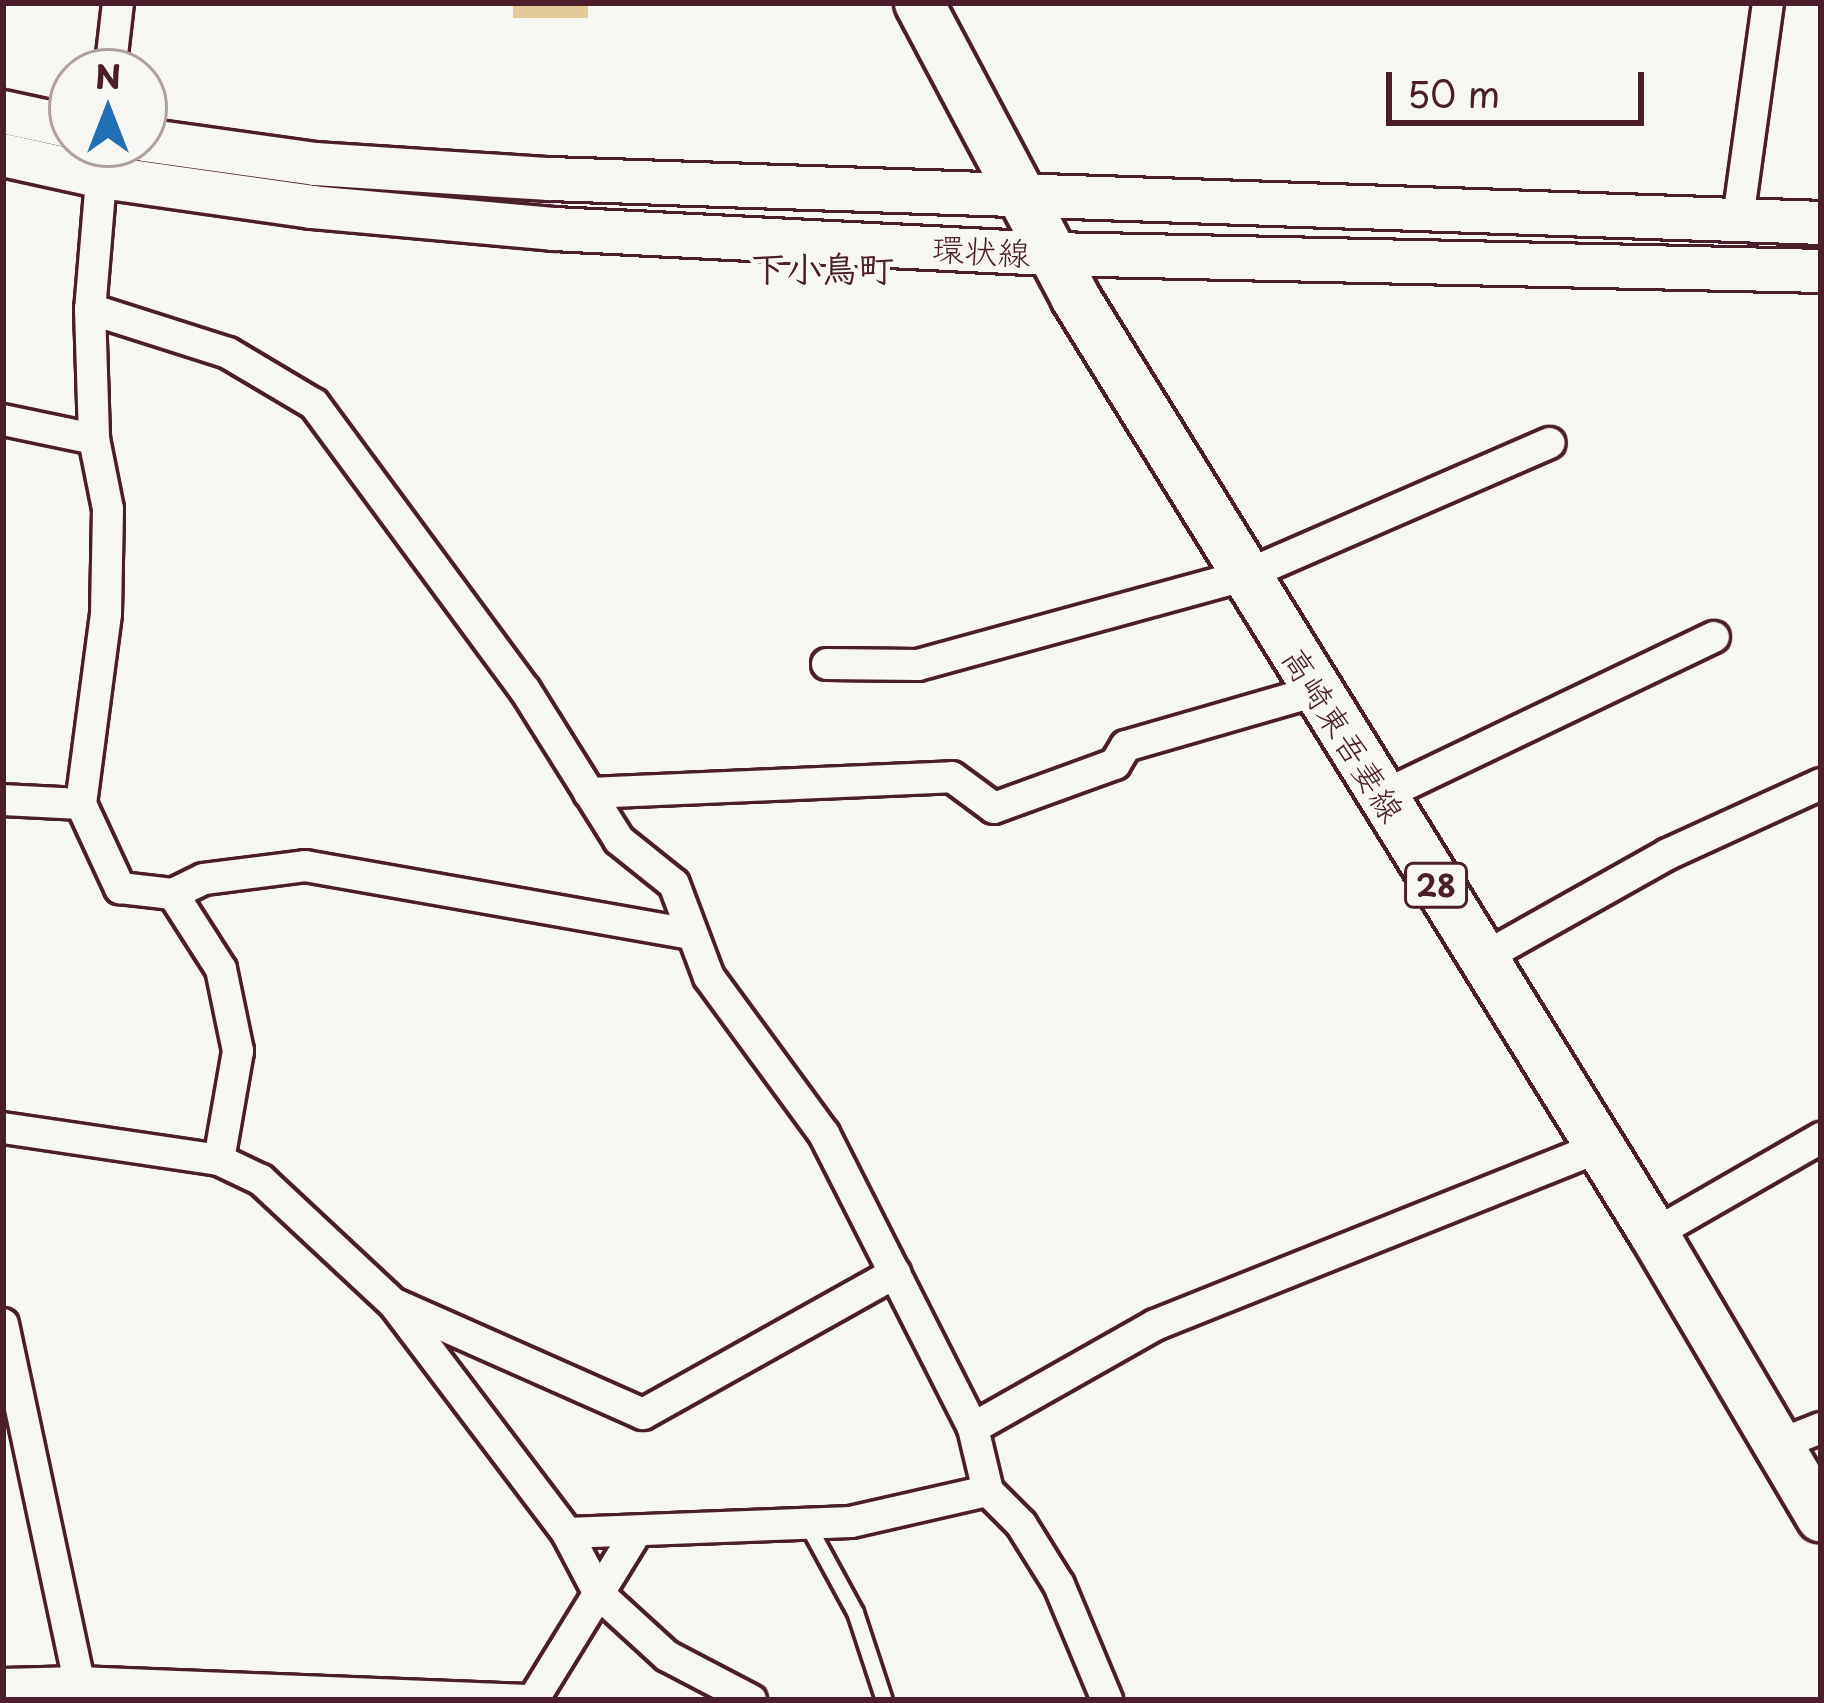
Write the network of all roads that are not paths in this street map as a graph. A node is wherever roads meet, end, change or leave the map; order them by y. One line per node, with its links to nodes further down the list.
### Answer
1 (118, 3): 4 (street)
2 (919, 3): 12 (main road, 高崎東吾妻線 / 28)
3 (1768, 3): 13 (street)
4 (113, 48)
5 (3, 112): 6 (street)
6 (48, 122)
7 (168, 143): 12 (street, 環状線)
8 (3, 155): 9 (street, 環状線)
9 (48, 157)
10 (102, 168): 17 (street)
11 (139, 168): 15 (street, 環状線)
12 (1020, 197): 13 (street, 環状線); 15 (main road, 高崎東吾妻線 / 28)
13 (1738, 219): 14 (street, 環状線)
14 (1821, 223)
15 (1052, 254): 16 (street, 環状線); 21 (main road, 高崎東吾妻線 / 28)
16 (1821, 271)
17 (90, 308): 19 (street); 26 (street)
18 (3, 420): 19 (street)
19 (94, 439): 29 (street)
20 (1549, 443): 21 (street)
21 (1246, 575): 23 (street); 24 (main road, 高崎東吾妻線 / 28)
22 (1714, 637): 27 (street)
23 (827, 664)
24 (1317, 691): 26 (street); 27 (main road, 高崎東吾妻線 / 28)
25 (1821, 784): 32 (street)
26 (589, 793): 31 (street)
27 (1382, 796): 32 (main road, 高崎東吾妻線 / 28)
28 (3, 800): 29 (street)
29 (81, 804): 30 (street)
30 (173, 894): 31 (street); 36 (street)
31 (692, 934): 38 (street)
32 (1481, 959): 35 (main road, 高崎東吾妻線 / 28)
33 (3, 1128): 36 (street)
34 (1821, 1138): 37 (street)
35 (1598, 1148): 37 (main road, 高崎東吾妻線 / 28); 42 (street)
36 (219, 1160): 39 (street)
37 (1654, 1234): 43 (main road, 高崎東吾妻線 / 28)
38 (895, 1273): 39 (street); 42 (street)
39 (394, 1304): 48 (street)
40 (3, 1324): 41 (street)
41 (11, 1396): 51 (street)
42 (973, 1428): 44 (street)
43 (1800, 1436): 45 (main road, 高崎東吾妻線 / 28)
44 (988, 1491): 46 (street); 56 (street)
45 (1821, 1517)
46 (807, 1524): 47 (street); 55 (lane)
47 (638, 1532): 48 (street); 49 (street)
48 (567, 1533): 49 (street)
49 (599, 1594): 53 (street); 54 (street)
50 (3, 1684): 51 (street)
51 (82, 1691): 52 (street)
52 (374, 1697): 53 (street)
53 (529, 1700)
54 (751, 1700)
55 (884, 1700)
56 (1107, 1700)

